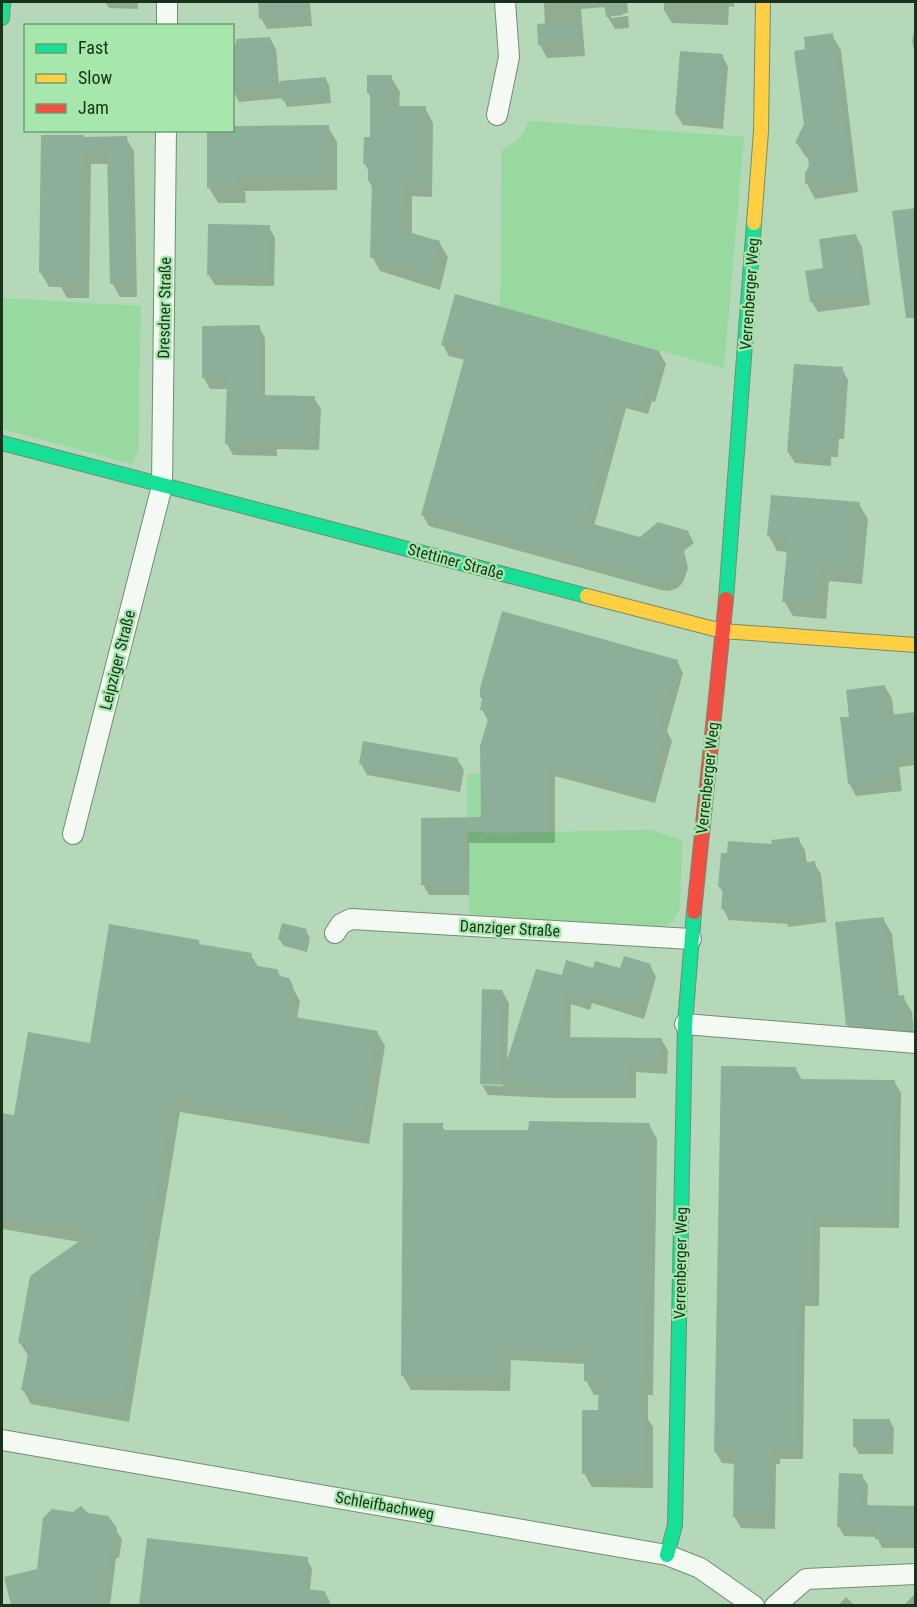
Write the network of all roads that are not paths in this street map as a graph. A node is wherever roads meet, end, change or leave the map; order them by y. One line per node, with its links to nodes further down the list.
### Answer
1 (3, 2): 5 (street)
2 (167, 2): 6 (street)
3 (505, 2): 7 (street)
4 (763, 2): 11 (street, Verrenberger Weg)
5 (2, 18)
6 (167, 24)
7 (497, 115)
8 (166, 132): 10 (street, Dresdner Straße)
9 (2, 443): 10 (street, Stettiner Straße)
10 (162, 486): 11 (street, Stettiner Straße); 13 (street, Leipziger Straße)
11 (722, 631): 12 (street, Stettiner Straße); 15 (street, Verrenberger Weg)
12 (915, 645)
13 (73, 834)
14 (335, 933): 15 (street, Danziger Straße)
15 (691, 939): 16 (street, Verrenberger Weg)
16 (685, 1024): 17 (street); 19 (street, Verrenberger Weg)
17 (915, 1043)
18 (2, 1440): 19 (street, Schleifbachweg)
19 (667, 1555): 21 (street, Schleifbachweg)
20 (915, 1574): 22 (street)
21 (754, 1605)
22 (776, 1605)

